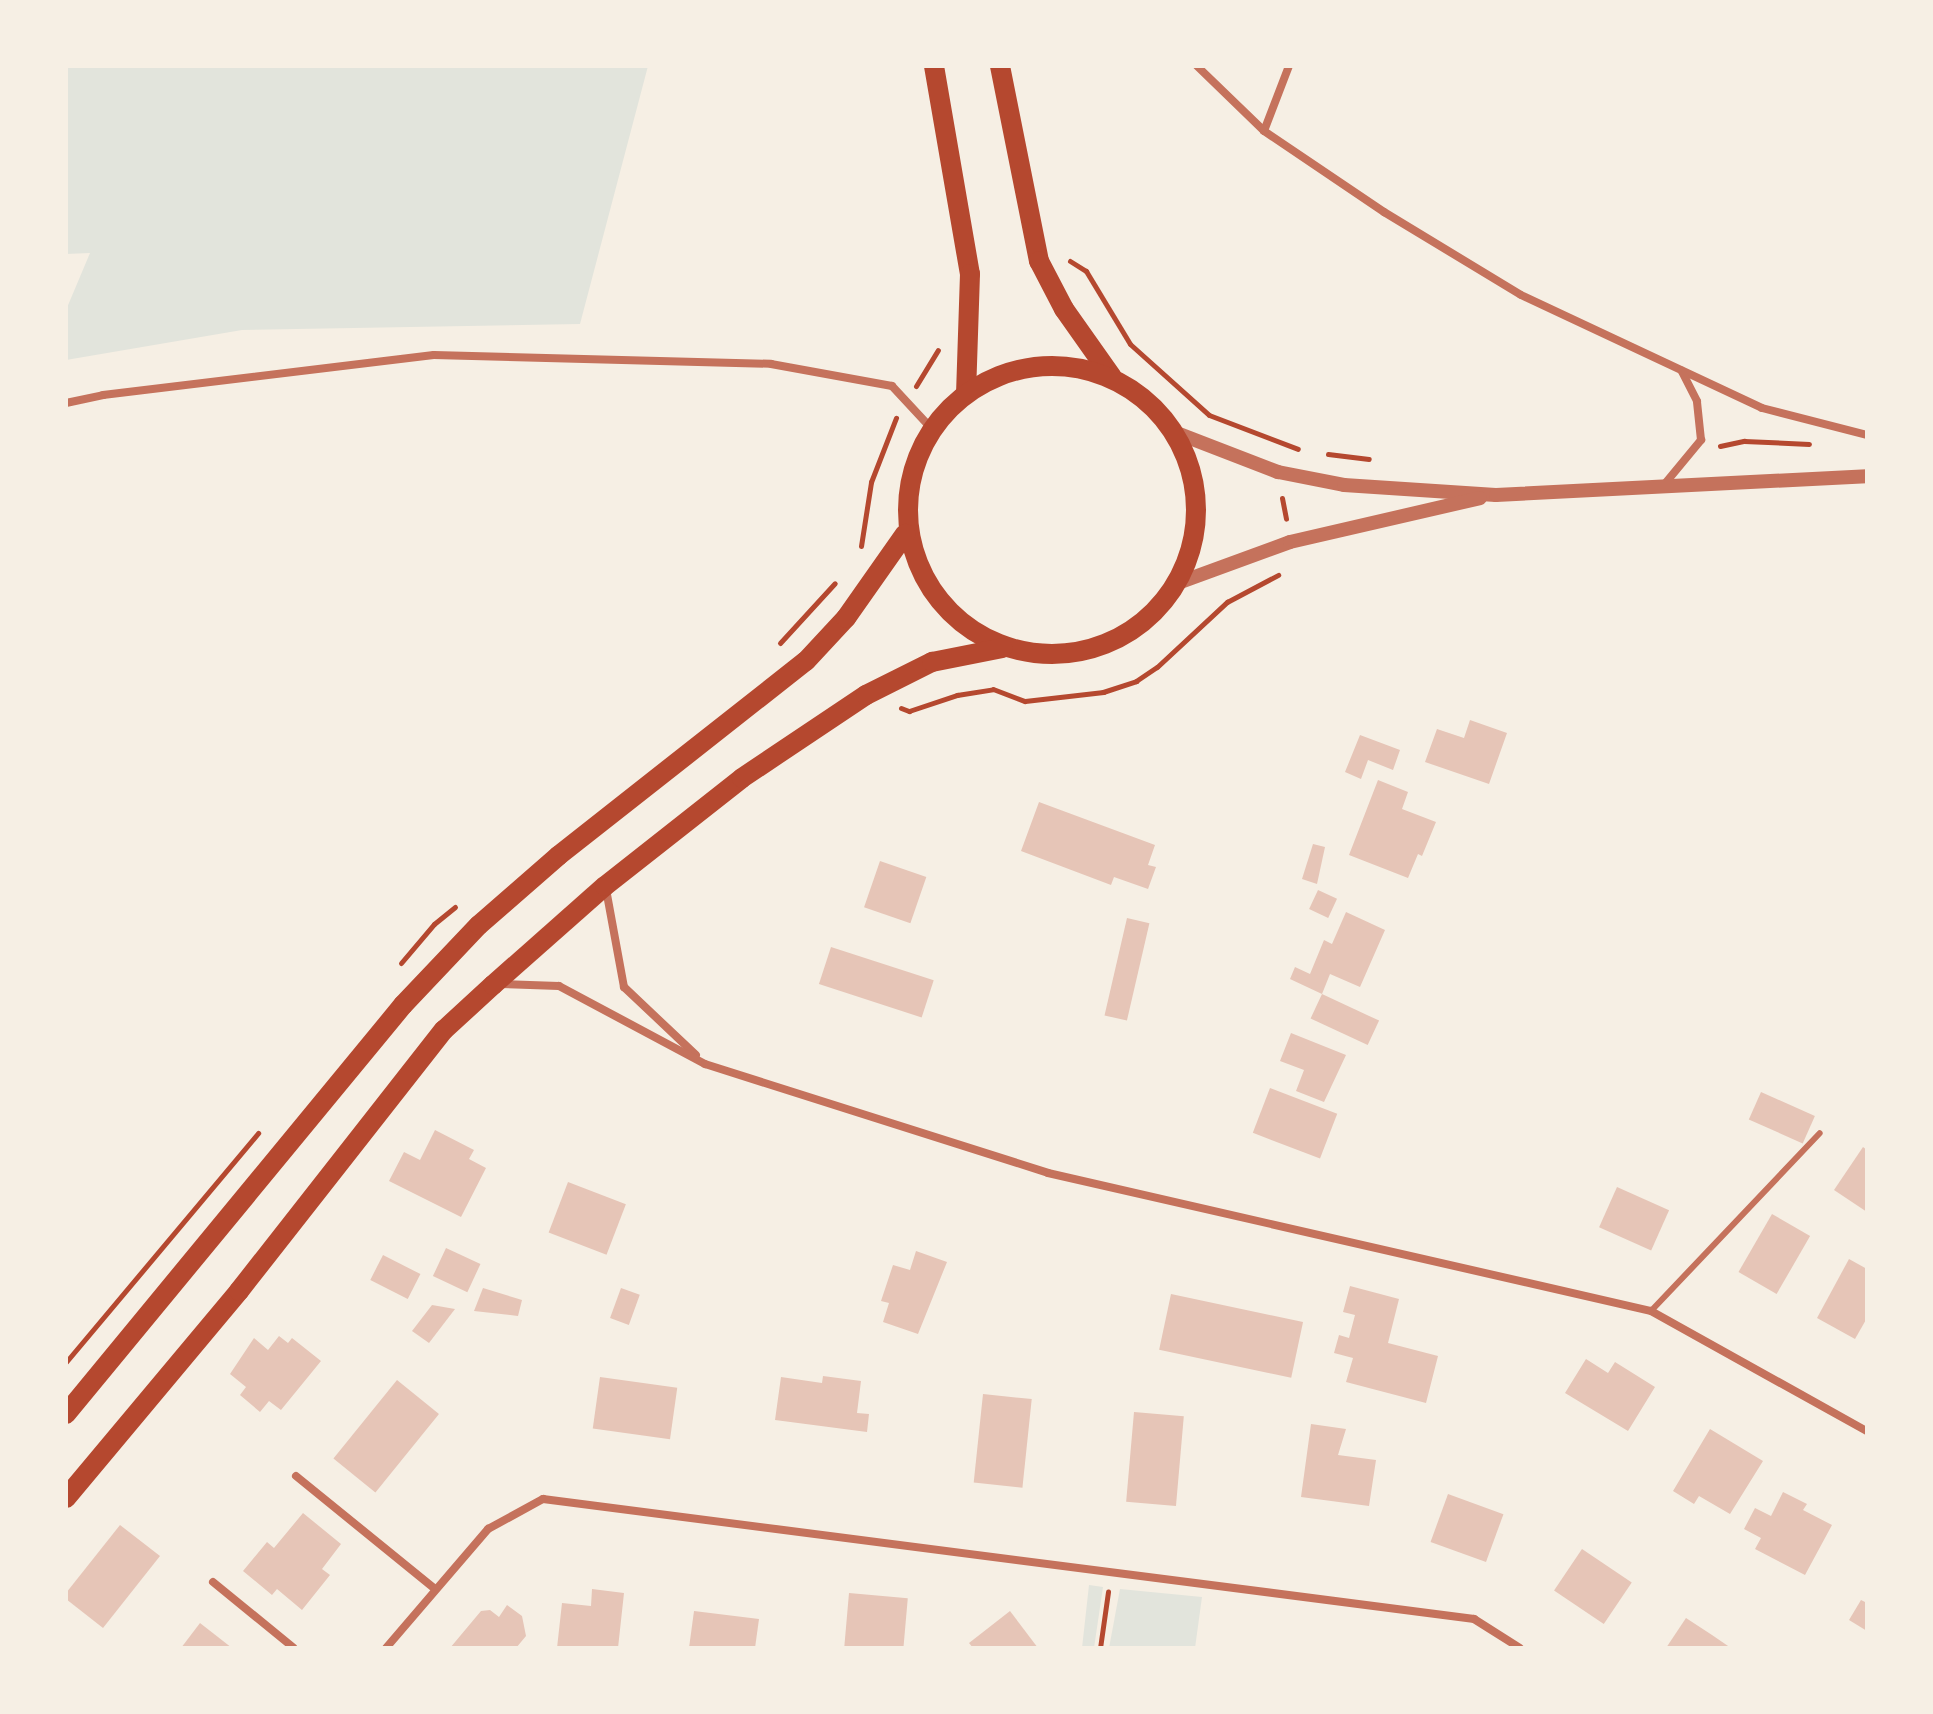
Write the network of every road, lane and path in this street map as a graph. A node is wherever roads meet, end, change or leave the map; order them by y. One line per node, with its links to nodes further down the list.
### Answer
1 (934, 66): 10 (main road)
2 (1000, 66): 6 (main road)
3 (1197, 66): 5 (street)
4 (1289, 66): 5 (street)
5 (1264, 131): 8 (street)
6 (1039, 261): 9 (main road); 16 (path)
7 (938, 342): 11 (path)
8 (1681, 370): 15 (street); 19 (street)
9 (1112, 377): 10 (main road); 14 (main road)
10 (966, 392): 13 (main road)
11 (906, 401): 12 (street); 13 (street); 28 (path)
12 (66, 403)
13 (932, 429): 26 (main road)
14 (1169, 430): 22 (street); 30 (main road)
15 (1867, 435)
16 (1283, 443): 18 (path); 22 (path)
17 (1820, 445): 19 (path)
18 (1304, 451)
19 (1692, 451): 24 (street)
20 (1319, 453): 21 (path)
21 (1378, 461)
22 (1278, 472): 25 (street); 27 (path)
23 (1867, 476): 24 (street)
24 (1663, 486): 25 (street)
25 (1496, 495): 27 (street)
26 (905, 534): 32 (main road); 34 (main road)
27 (1290, 542): 30 (street); 35 (path)
28 (860, 554)
29 (841, 576): 31 (path)
30 (1178, 583): 32 (main road)
31 (783, 641): 33 (path); 34 (path)
32 (1003, 648): 35 (main road)
33 (770, 651)
34 (806, 661): 45 (main road)
35 (866, 695): 36 (main road)
36 (605, 886): 39 (main road); 40 (street)
37 (458, 905): 38 (path)
38 (393, 973)
39 (493, 985): 40 (street); 48 (main road)
40 (705, 1064): 43 (street)
41 (261, 1130): 44 (path)
42 (1820, 1133): 43 (lane)
43 (1651, 1311): 46 (street)
44 (66, 1362)
45 (66, 1414)
46 (1867, 1431)
47 (296, 1476): 51 (street)
48 (66, 1498)
49 (1112, 1572): 51 (street); 54 (path); 55 (street)
50 (213, 1582): 52 (street)
51 (435, 1589): 53 (street)
52 (294, 1648)
53 (386, 1648)
54 (1100, 1648)
55 (1520, 1648)

